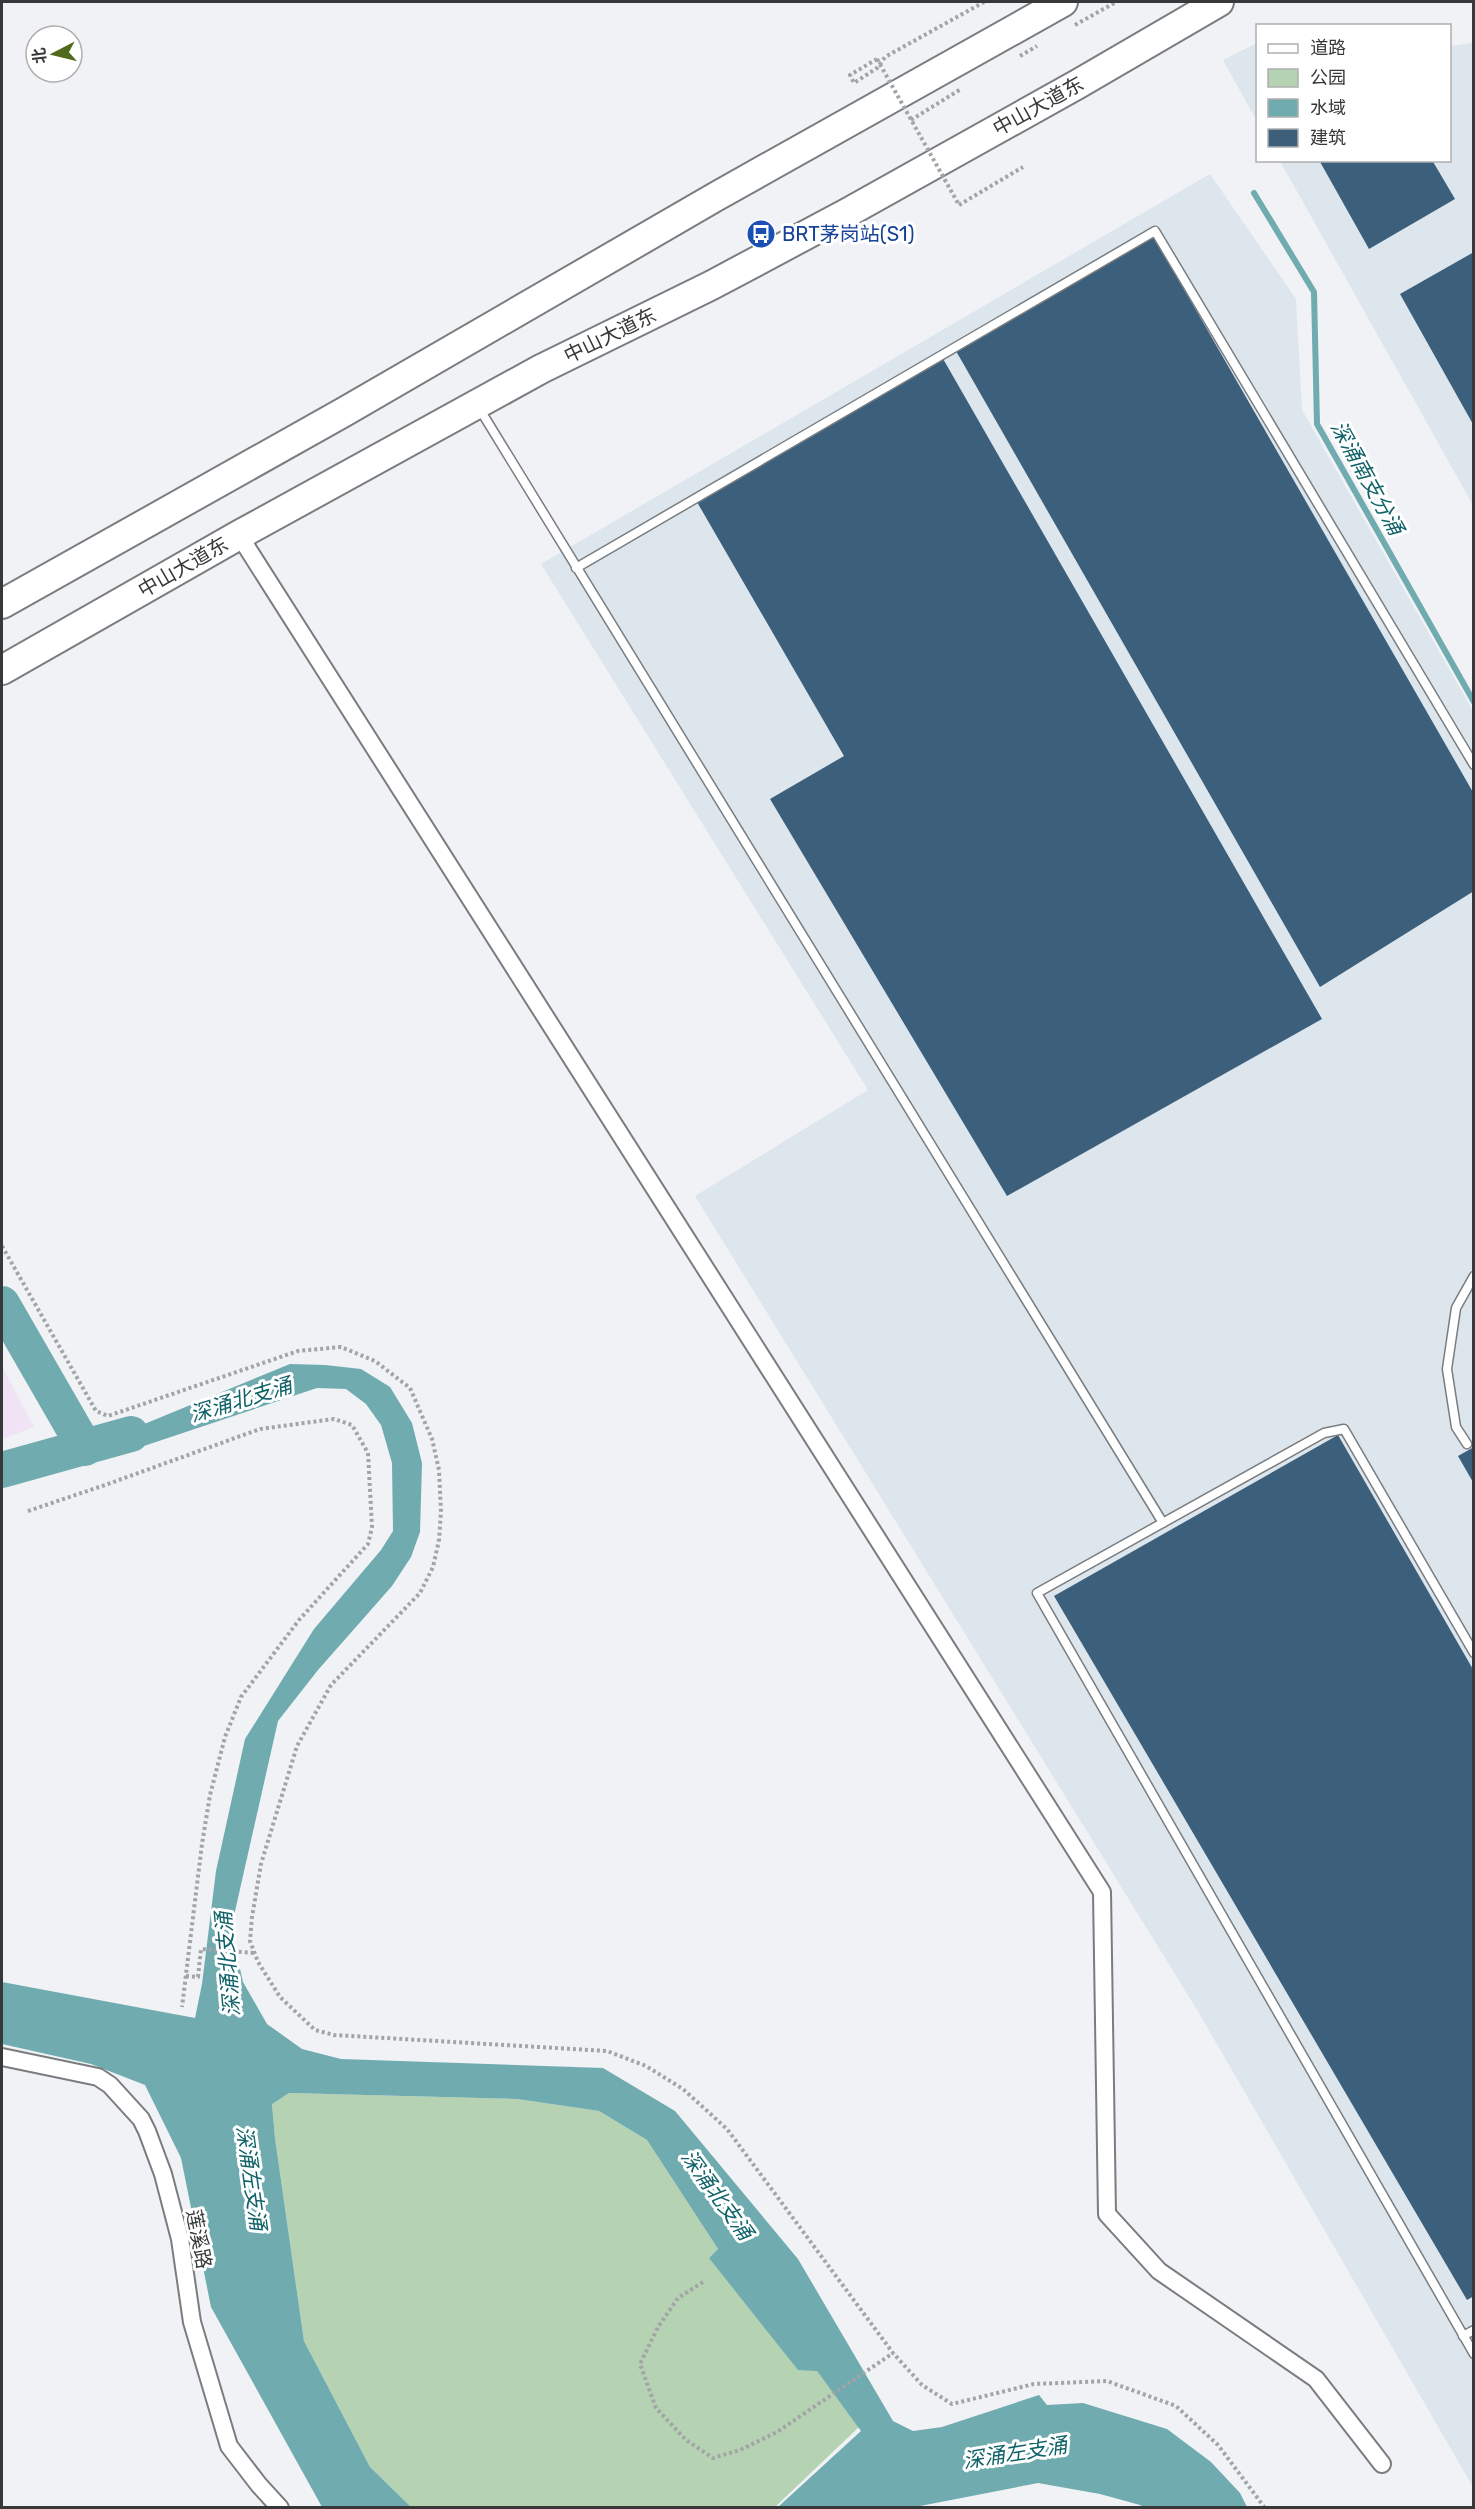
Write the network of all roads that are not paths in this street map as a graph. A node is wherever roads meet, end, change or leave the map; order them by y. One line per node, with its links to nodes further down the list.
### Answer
1 (1063, 2): 6 (highway)
2 (1219, 2): 3 (highway, 中山大道东)
3 (476, 404): 4 (highway, 中山大道东); 5 (lane)
4 (239, 535): 7 (highway, 中山大道东); 17 (street)
5 (576, 568): 8 (lane); 11 (lane)
6 (2, 604)
7 (2, 670)
8 (1473, 765)
9 (1473, 1276): 10 (lane)
10 (1467, 1444)
11 (1163, 1523): 12 (lane); 15 (lane)
12 (1473, 1653)
13 (2, 2057): 18 (street, 莲溪路)
14 (1473, 2330): 15 (lane)
15 (1463, 2336): 16 (lane)
16 (1473, 2354)
17 (1382, 2464)
18 (280, 2508)

